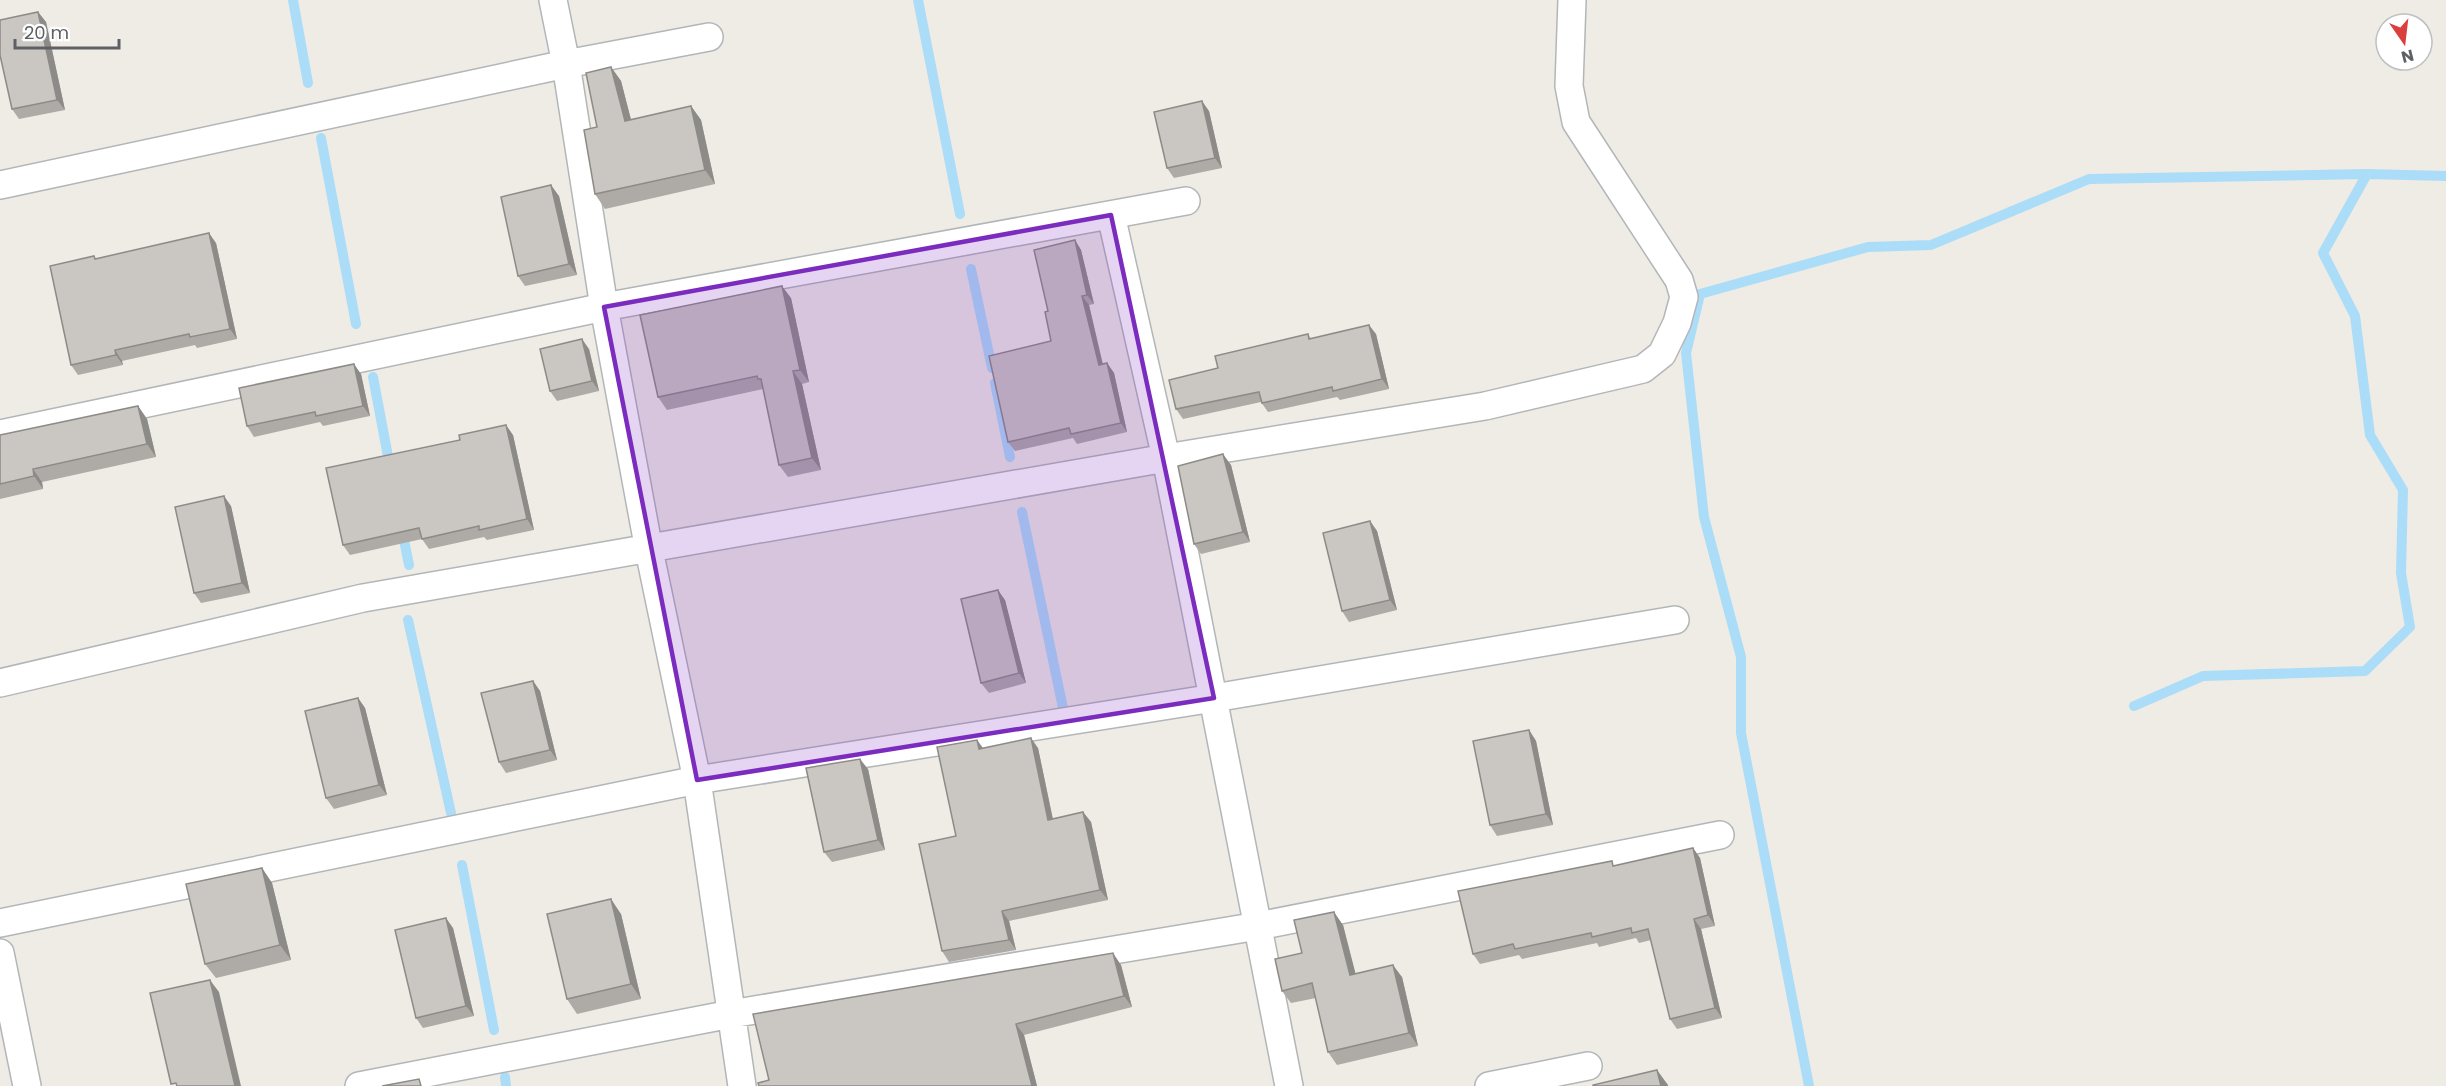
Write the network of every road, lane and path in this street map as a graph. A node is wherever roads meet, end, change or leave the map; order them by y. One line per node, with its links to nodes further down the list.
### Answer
1 (553, 0): 4 (street)
2 (1572, 0): 10 (street)
3 (709, 37): 4 (street)
4 (566, 64): 5 (street); 8 (street)
5 (0, 185)
6 (1186, 201): 7 (street)
7 (1112, 215): 8 (street); 10 (street)
8 (604, 307): 9 (street); 11 (street)
9 (0, 434)
10 (1166, 458): 11 (street); 14 (street)
11 (649, 550): 13 (street); 15 (street)
12 (1675, 620): 14 (street)
13 (0, 683)
14 (1214, 698): 15 (street); 18 (street)
15 (697, 780): 17 (street); 20 (street)
16 (1720, 835): 18 (street)
17 (0, 922)
18 (1258, 926): 20 (street); 25 (street)
19 (0, 953): 22 (street)
20 (731, 1014): 23 (street); 24 (street)
21 (1588, 1066): 26 (street)
22 (27, 1086)
23 (359, 1086)
24 (742, 1086)
25 (1289, 1086)
26 (1489, 1086)

